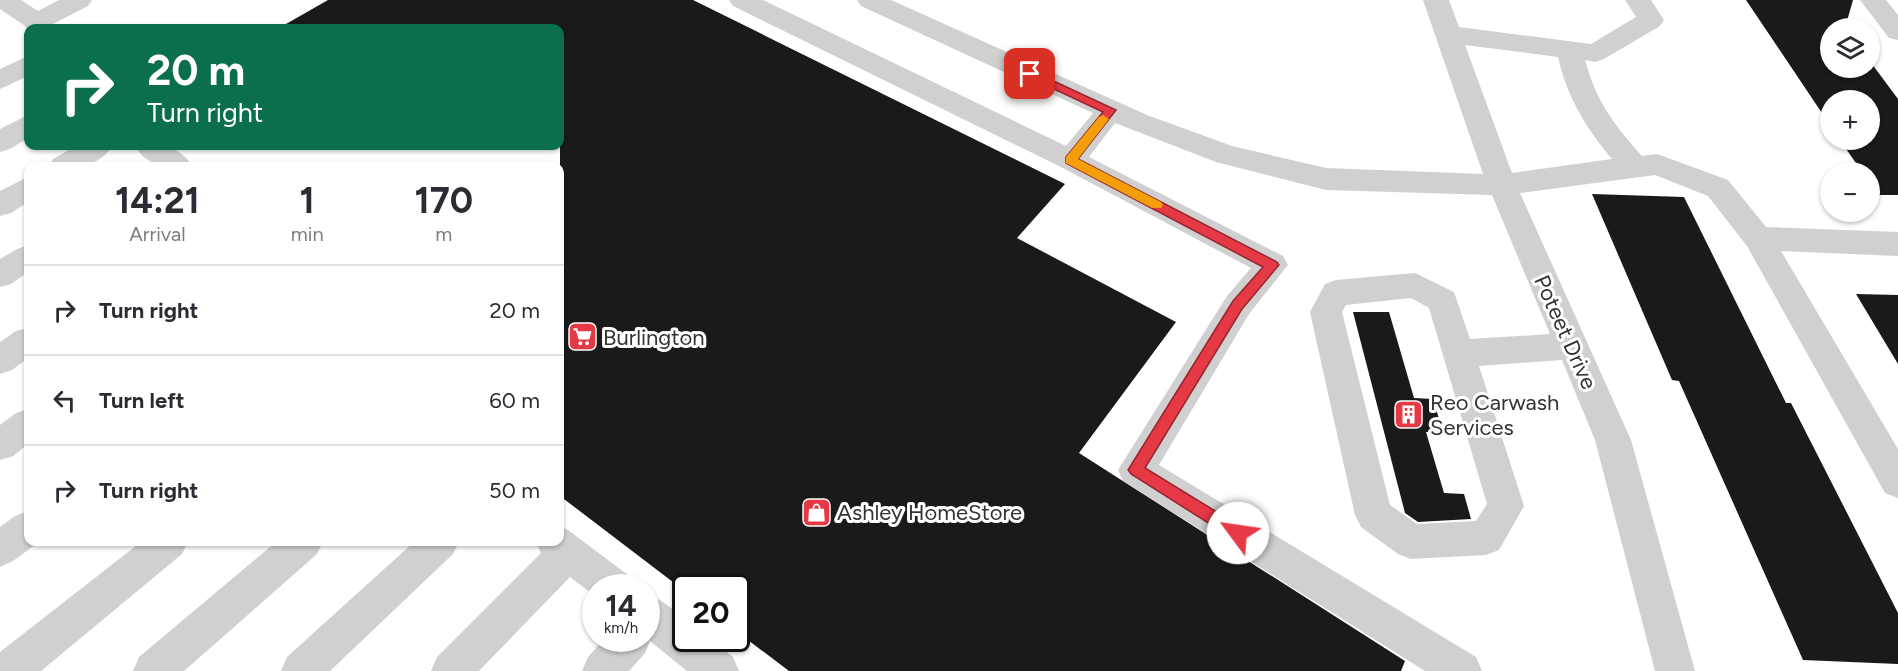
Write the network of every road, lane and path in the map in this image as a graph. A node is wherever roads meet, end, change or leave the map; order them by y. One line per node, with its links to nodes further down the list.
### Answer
1 (3, 0): 8 (street)
2 (79, 0): 9 (street)
3 (870, 0): 15 (street)
4 (1436, 0): 11 (street, Poteet Drive)
5 (1638, 0): 12 (street)
6 (1873, 0): 10 (street)
7 (758, 3): 20 (street)
8 (37, 24)
9 (40, 24)
10 (1898, 32)
11 (1448, 34): 12 (street); 24 (street, Poteet Drive)
12 (1569, 49): 23 (street)
13 (24, 67): 14 (street)
14 (0, 81)
15 (1110, 110): 20 (street); 24 (street)
16 (24, 127): 17 (street)
17 (0, 142)
18 (91, 150): 21 (street)
19 (153, 150): 22 (street)
20 (1071, 160): 53 (street)
21 (70, 162)
22 (168, 162)
23 (1635, 167): 24 (street); 27 (street)
24 (1502, 185): 32 (street, Poteet Drive)
25 (24, 190): 26 (street)
26 (0, 205)
27 (1758, 238): 28 (street); 37 (street)
28 (1898, 244)
29 (24, 260): 30 (street)
30 (0, 275)
31 (24, 344): 34 (street)
32 (1572, 346): 33 (street); 54 (street, Poteet Drive)
33 (1458, 354): 33 (street)
34 (0, 360)
35 (24, 427): 36 (street)
36 (0, 445)
37 (1898, 482)
38 (24, 531): 43 (street)
39 (164, 546): 47 (street)
40 (299, 546): 48 (street)
41 (436, 546): 49 (street)
42 (562, 547): 44 (street); 50 (street)
43 (0, 549)
44 (596, 574)
45 (660, 633): 52 (street)
46 (619, 652): 51 (street)
47 (9, 671)
48 (153, 671)
49 (302, 671)
50 (451, 671)
51 (602, 671)
52 (719, 671)
53 (1462, 671)
54 (1675, 671)

